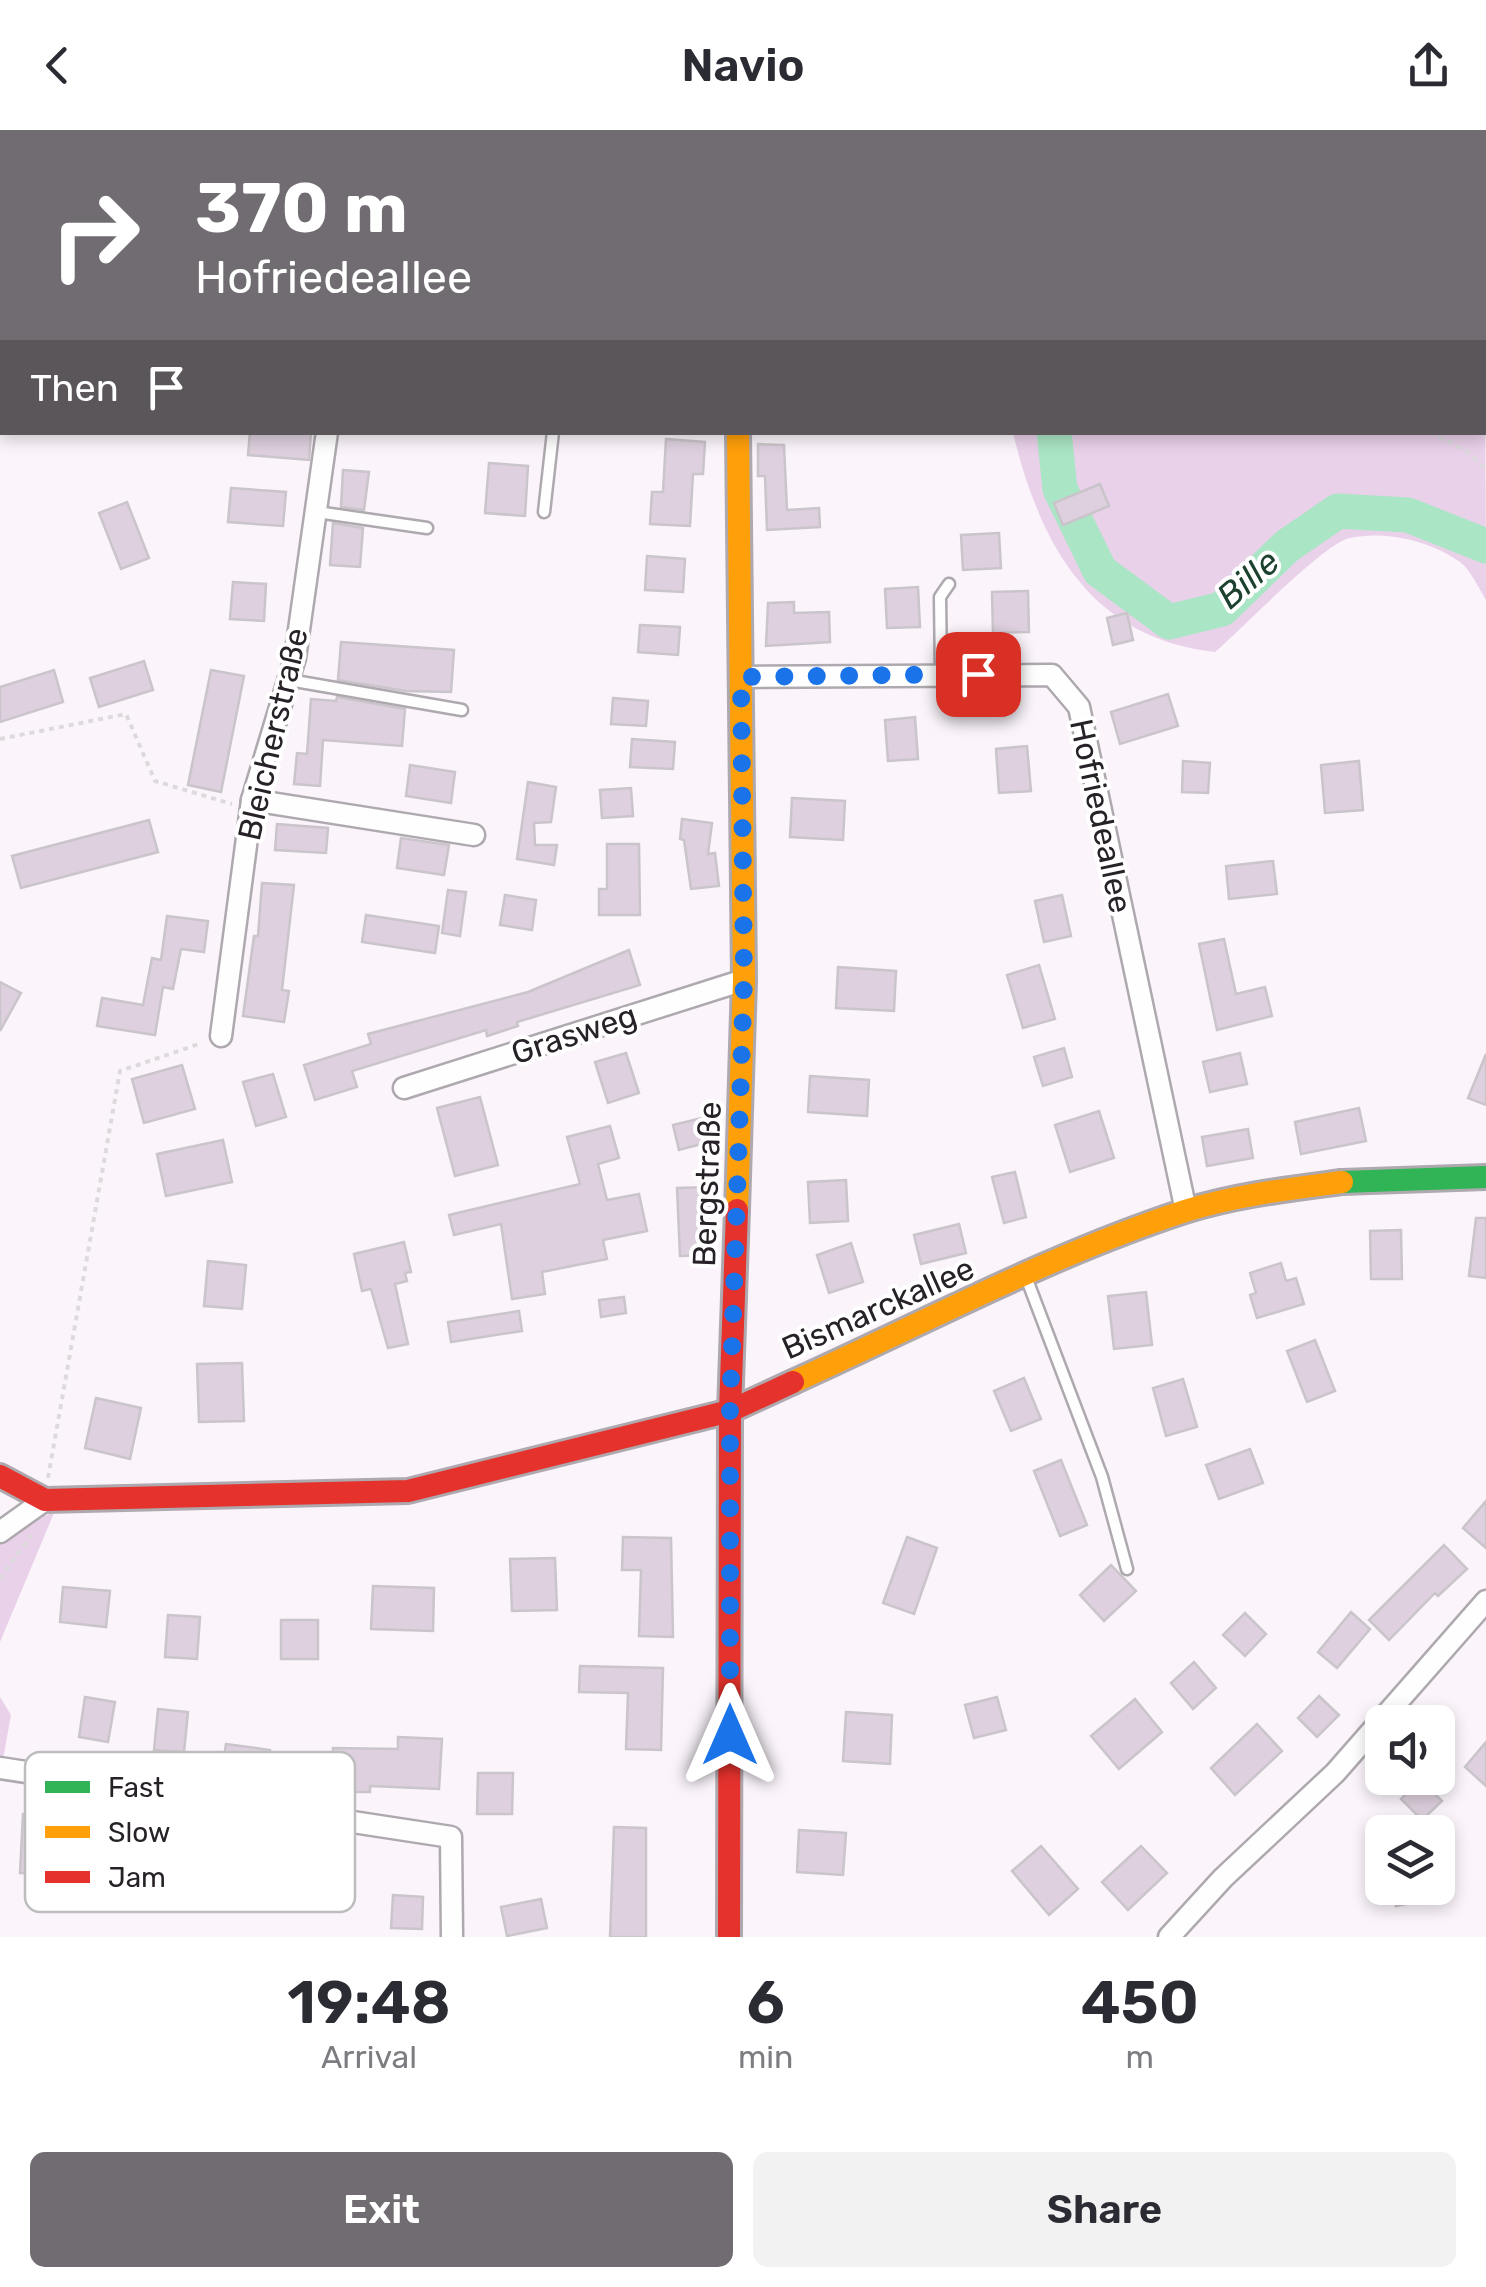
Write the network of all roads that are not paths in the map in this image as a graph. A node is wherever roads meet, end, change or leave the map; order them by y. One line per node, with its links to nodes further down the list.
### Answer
1 (327, 435): 4 (street, Bleicherstraße)
2 (553, 435): 5 (lane)
3 (738, 435): 9 (street, Bergstraße)
4 (317, 512): 6 (lane); 10 (street, Bleicherstraße)
5 (544, 512)
6 (427, 528)
7 (949, 584): 8 (lane)
8 (941, 674): 9 (street, Hofriedeallee); 18 (street, Hofriedeallee)
9 (741, 677): 14 (street, Bergstraße)
10 (288, 680): 11 (lane); 12 (street, Bleicherstraße)
11 (462, 710)
12 (251, 805): 13 (street); 15 (street, Bleicherstraße)
13 (474, 835)
14 (744, 980): 16 (street, Grasweg); 20 (street, Bergstraße)
15 (221, 1036)
16 (404, 1088)
17 (1486, 1178): 18 (street, Bismarckallee)
18 (1186, 1211): 19 (street, Bismarckallee)
19 (1026, 1276): 20 (street, Bismarckallee); 24 (lane)
20 (730, 1411): 22 (street, Bismarckallee); 30 (street, Bergstraße)
21 (0, 1476): 22 (street)
22 (44, 1500): 23 (street)
23 (0, 1532)
24 (1127, 1569)
25 (1486, 1601): 31 (street)
26 (0, 1768): 27 (street)
27 (25, 1772)
28 (355, 1822): 29 (street)
29 (452, 1937)
30 (729, 1937)
31 (1169, 1937)

